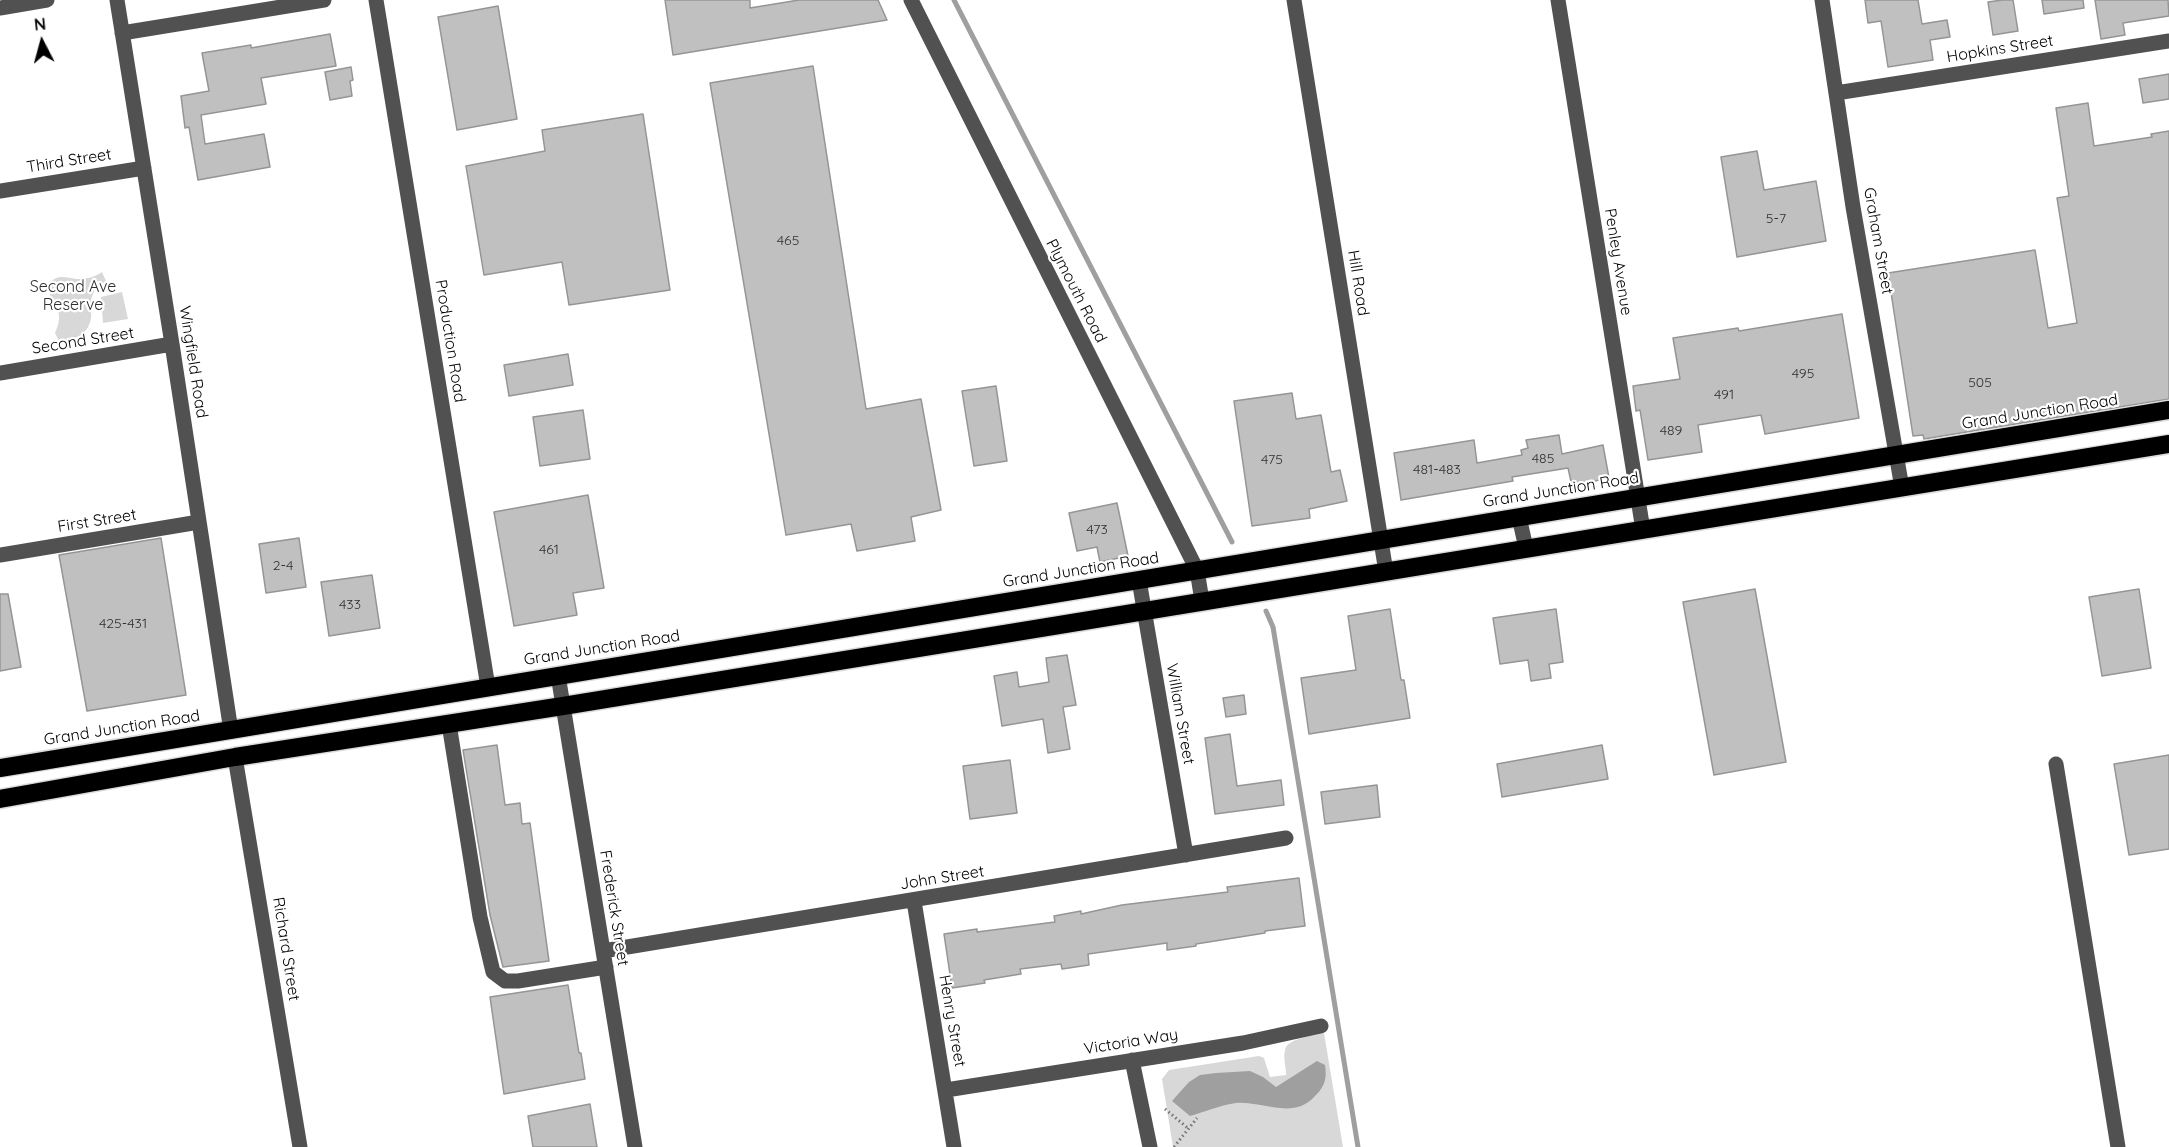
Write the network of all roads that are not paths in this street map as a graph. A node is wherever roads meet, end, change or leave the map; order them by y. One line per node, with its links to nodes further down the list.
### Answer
1 (47, 0): 9 (street)
2 (117, 0): 10 (street, Wingfield Road)
3 (324, 0): 10 (street)
4 (376, 0): 36 (street, Production Road)
5 (911, 0): 28 (street, Plymouth Road)
6 (1294, 0): 25 (street, Hill Road)
7 (1558, 0): 21 (street, Penley Avenue)
8 (1822, 0): 12 (street, Graham Street)
9 (0, 8)
10 (122, 33): 13 (street, Wingfield Road)
11 (2169, 41): 12 (street, Hopkins Street)
12 (1836, 93): 19 (street, Graham Street)
13 (144, 168): 14 (street, Third Street); 15 (street, Wingfield Road)
14 (0, 191)
15 (172, 344): 16 (street, Second Street); 23 (street, Wingfield Road)
16 (0, 373)
17 (2169, 410): 19 (highway, Grand Junction Road)
18 (2169, 444): 20 (highway)
19 (1897, 455): 20 (street, Graham Street); 21 (highway, Grand Junction Road)
20 (1902, 488): 24 (highway)
21 (1638, 498): 22 (highway, Grand Junction Road); 24 (street, Penley Avenue)
22 (1519, 517): 25 (highway, Grand Junction Road); 26 (street)
23 (199, 522): 27 (street, First Street); 39 (street, Wingfield Road)
24 (1643, 530): 26 (highway)
25 (1381, 540): 28 (highway, Grand Junction Road); 29 (street, Hill Road)
26 (1526, 548): 29 (highway)
27 (0, 555)
28 (1197, 570): 30 (highway, Grand Junction Road); 31 (street, Plymouth Road)
29 (1386, 573): 31 (highway)
30 (1139, 580): 32 (street, William Street); 33 (highway, Grand Junction Road)
31 (1202, 601): 32 (highway)
32 (1144, 611): 34 (highway); 45 (street, William Street)
33 (949, 612): 34 (highway); 35 (highway, Grand Junction Road)
34 (954, 642): 37 (highway)
35 (558, 675): 36 (highway, Grand Junction Road); 37 (street, Frederick Street)
36 (488, 687): 39 (highway, Grand Junction Road)
37 (563, 706): 38 (highway); 47 (street, Frederick Street)
38 (448, 724): 40 (highway); 48 (street)
39 (231, 731): 40 (highway); 42 (highway, Grand Junction Road)
40 (236, 757): 43 (highway); 52 (street, Richard Street)
41 (2056, 764): 56 (street)
42 (0, 768)
43 (0, 798)
44 (1286, 838): 45 (street, John Street)
45 (1186, 855): 46 (street, John Street)
46 (914, 901): 47 (street, John Street); 51 (street, Henry Street)
47 (603, 951): 48 (street, Frederick Street)
48 (606, 967): 53 (street, Frederick Street)
49 (1321, 1026): 50 (street, Victoria Way)
50 (1132, 1060): 51 (street, Victoria Way); 55 (street)
51 (945, 1090): 54 (street, Henry Street)
52 (300, 1147)
53 (635, 1147)
54 (954, 1147)
55 (1150, 1147)
56 (2118, 1147)

